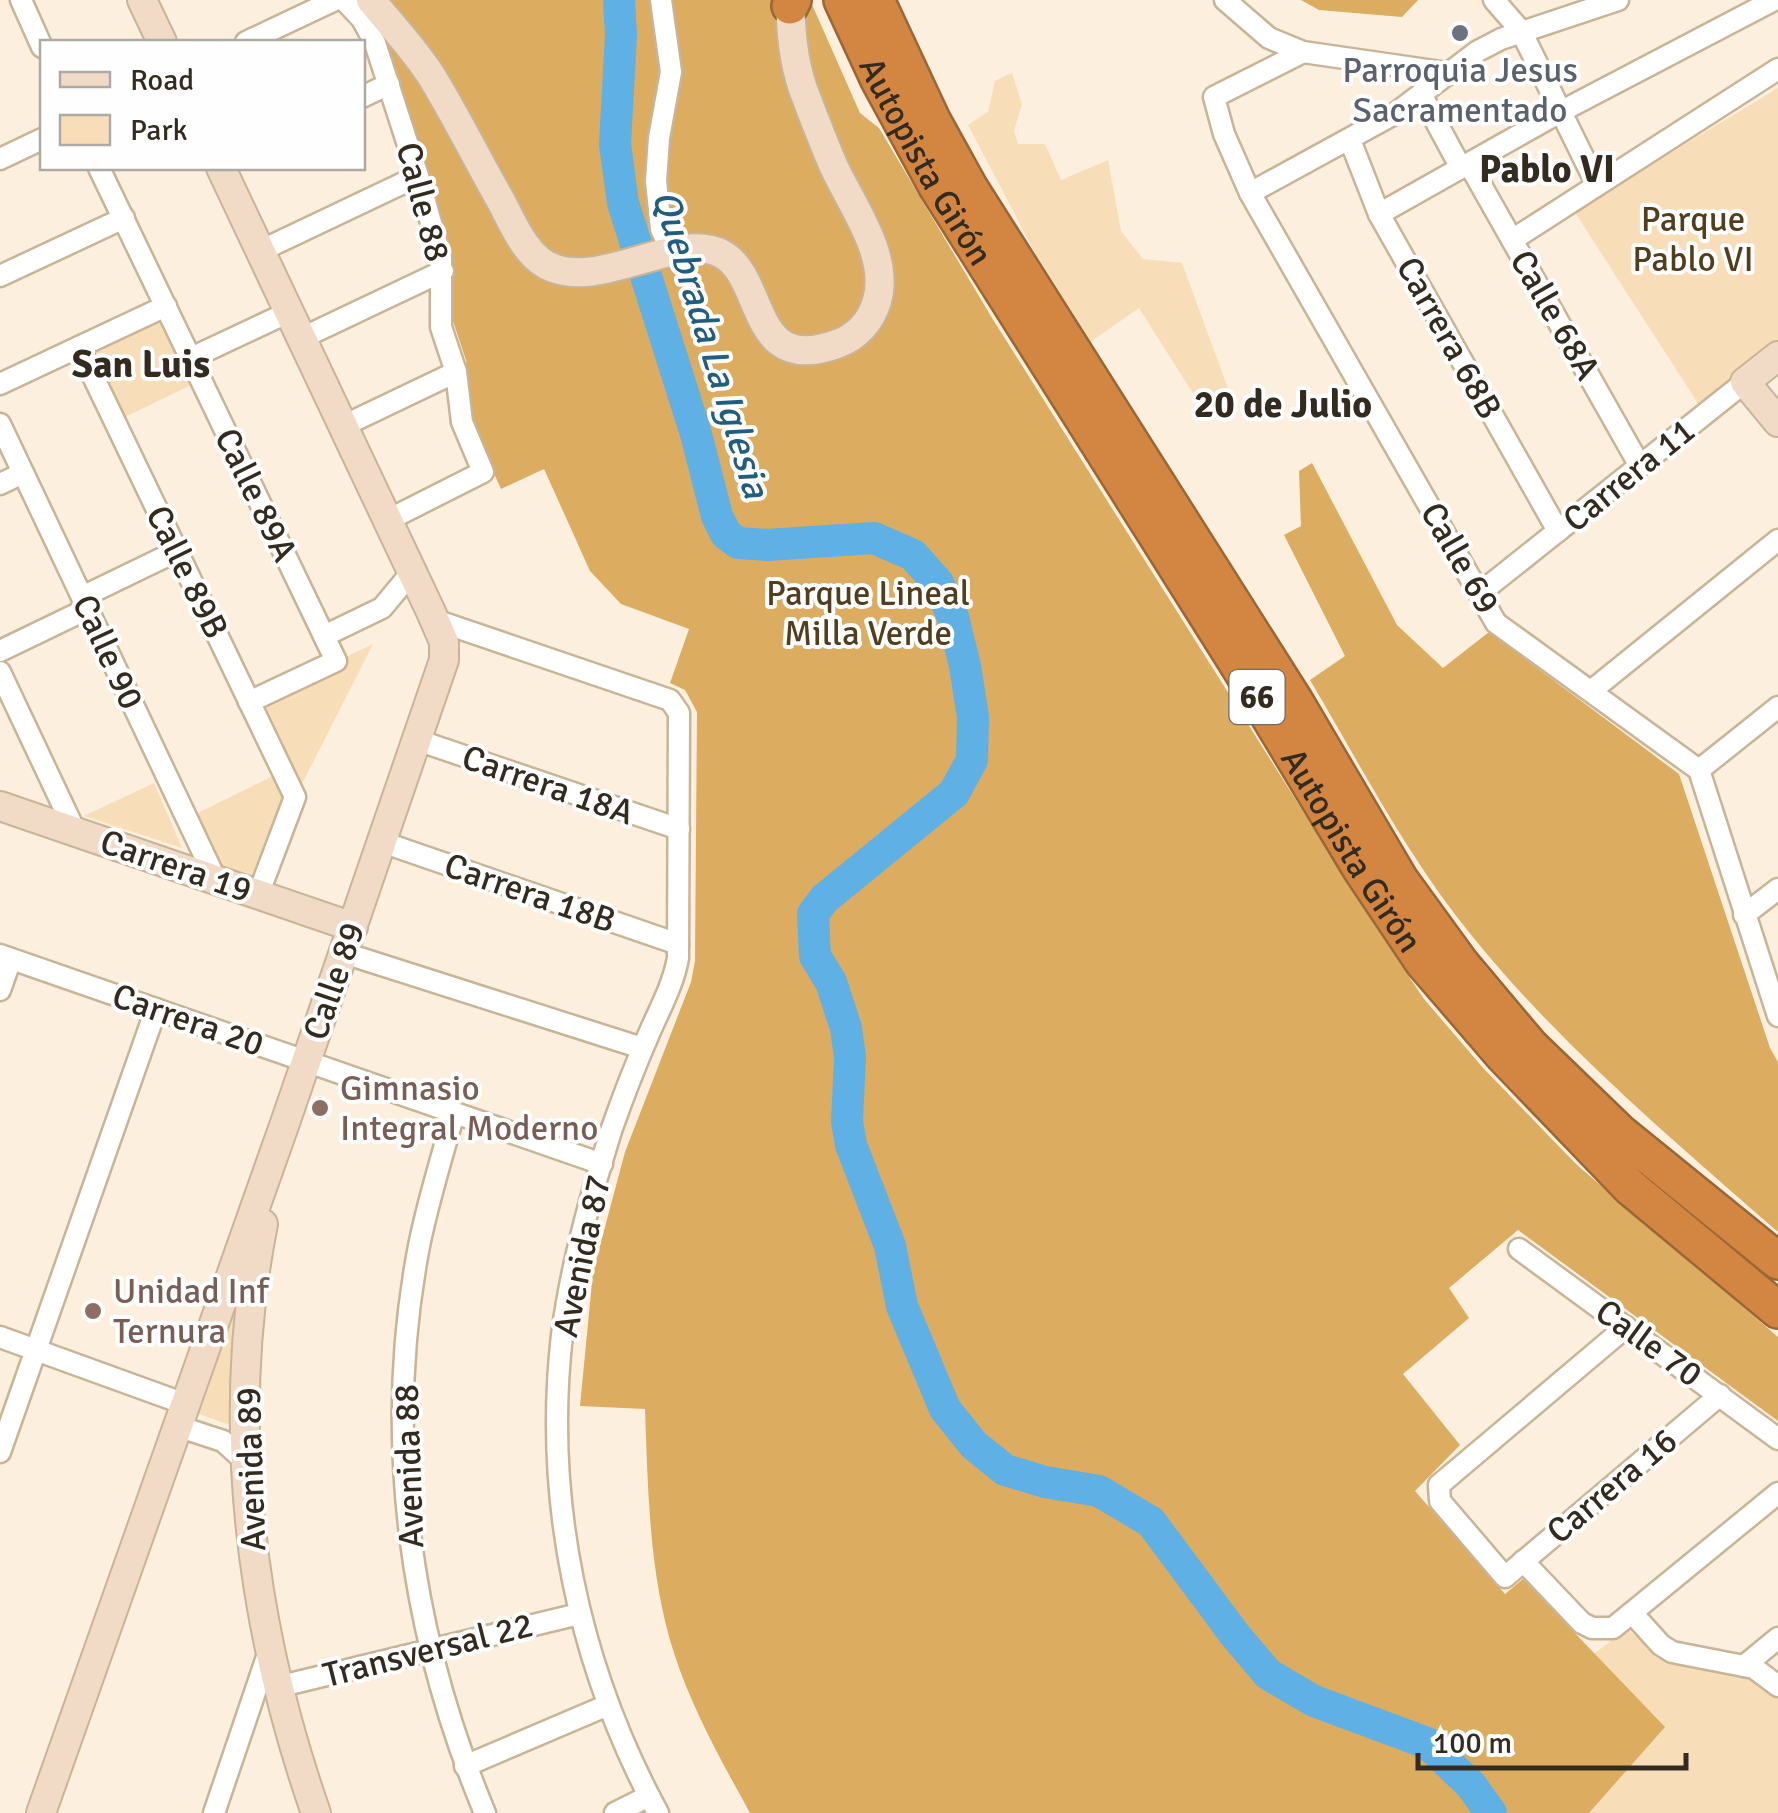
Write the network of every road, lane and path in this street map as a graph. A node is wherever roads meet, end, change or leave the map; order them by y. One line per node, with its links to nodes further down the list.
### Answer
1 (21, 0): 17 (street)
2 (142, 0): 15 (street)
3 (335, 0): 16 (street)
4 (344, 0): 21 (street, Calle 88)
5 (371, 0): 38 (street)
6 (661, 0): 38 (street)
7 (842, 0): 93 (highway, Autopista Girón / 66)
8 (876, 0): 92 (highway, Autopista Girón / 66)
9 (1225, 0): 18 (street)
10 (1494, 0): 14 (street)
11 (1618, 0): 14 (street)
12 (1774, 0): 24 (street)
13 (791, 2): 38 (street)
14 (1521, 31): 20 (street); 24 (street)
15 (161, 40)
16 (250, 40)
17 (40, 43)
18 (1303, 52): 20 (street); 33 (street, Calle 69)
19 (1778, 69): 32 (street)
20 (1448, 73): 22 (street)
21 (389, 84): 23 (street); 31 (street, Calle 88)
22 (1421, 94): 25 (street); 28 (street, Calle 68A)
23 (365, 96)
24 (1560, 112): 28 (street); 32 (street)
25 (1350, 140): 33 (street); 34 (street, Carrera 68B)
26 (40, 141): 27 (street)
27 (0, 159)
28 (1465, 166): 34 (street); 36 (street, Calle 68A)
29 (100, 170): 35 (street, Calle 89A)
30 (222, 170): 37 (street, Calle 89)
31 (418, 176): 37 (street); 39 (street, Calle 88)
32 (1598, 185): 36 (street)
33 (1250, 193): 61 (street, Calle 69)
34 (1379, 214): 57 (street, Carrera 68B)
35 (124, 218): 40 (street); 41 (street, Calle 89A)
36 (1512, 240): 53 (street, Calle 68A)
37 (260, 251): 42 (street, Calle 89)
38 (664, 255)
39 (443, 270): 43 (street); 47 (street, Calle 88)
40 (0, 276)
41 (166, 306): 44 (street); 46 (street, Calle 89A)
42 (290, 312): 43 (street, Calle 89); 46 (street)
43 (302, 338): 52 (street, Calle 89)
44 (78, 347): 49 (street); 59 (street, Calle 89B)
45 (1778, 356): 48 (street, Carrera 11)
46 (191, 358): 64 (street, Calle 89A)
47 (456, 372): 52 (street); 56 (street, Calle 88)
48 (1746, 382): 50 (street); 53 (street, Carrera 11)
49 (0, 384)
50 (1778, 422)
51 (0, 424): 54 (street, Calle 90)
52 (343, 426): 56 (street, Calle 89)
53 (1640, 466): 57 (street, Carrera 11)
54 (23, 474): 55 (street); 62 (street, Calle 90)
55 (0, 484)
56 (388, 520): 60 (street, Calle 89)
57 (1558, 531): 61 (street, Carrera 11)
58 (1778, 540): 67 (street)
59 (177, 551): 62 (street); 68 (street, Calle 89B)
60 (412, 572): 63 (street, Calle 89); 64 (street)
61 (1480, 593): 67 (street, Calle 69)
62 (85, 603): 65 (street); 76 (street, Calle 90)
63 (435, 620): 70 (street, Calle 89); 73 (street, Avenida 87)
64 (324, 636): 68 (street, Calle 89A)
65 (0, 651)
66 (0, 672): 74 (street)
67 (1590, 691): 71 (street, Calle 69)
68 (250, 702): 78 (street, Calle 89B)
69 (1778, 707): 71 (street)
70 (417, 740): 73 (street, Carrera 18A); 75 (street, Calle 89)
71 (1698, 770): 79 (street)
72 (0, 806): 74 (street, Carrera 19)
73 (679, 830): 81 (street, Avenida 87)
74 (75, 831): 76 (street, Carrera 19)
75 (382, 842): 80 (street, Calle 89); 81 (street, Carrera 18B)
76 (216, 880): 78 (street, Carrera 19)
77 (1778, 889): 79 (street)
78 (258, 895): 80 (street, Carrera 19)
79 (1744, 915): 85 (street)
80 (348, 940): 86 (street, Carrera 19); 87 (street, Calle 89)
81 (678, 944): 86 (street, Avenida 87)
82 (5, 957): 83 (street); 84 (street, Carrera 20)
83 (0, 990)
84 (156, 1009): 87 (street, Carrera 20); 96 (street)
85 (1778, 1016)
86 (642, 1048): 90 (street, Avenida 87)
87 (306, 1062): 88 (street, Carrera 20); 89 (street, Calle 89)
88 (454, 1113): 90 (street, Carrera 20); 107 (street, Avenida 88)
89 (286, 1120): 98 (street, Calle 89); 101 (street, Avenida 89)
90 (602, 1164): 105 (street, Avenida 87)
91 (1518, 1249): 94 (street, Calle 70)
92 (1778, 1261)
93 (1778, 1310)
94 (1626, 1327): 97 (street, Calle 70); 103 (street, Carrera 16)
95 (0, 1337): 96 (street)
96 (36, 1350): 98 (street); 100 (street)
97 (1720, 1395): 99 (street, Calle 70); 103 (street, Carrera 16)
98 (181, 1415): 101 (street); 115 (street, Calle 89)
99 (1778, 1439)
100 (0, 1452)
101 (246, 1462): 108 (street, Avenida 89)
102 (1778, 1492): 104 (street)
103 (1523, 1562): 104 (street)
104 (1632, 1613): 109 (street)
105 (579, 1614): 107 (street, Transversal 22); 112 (street, Avenida 87)
106 (1778, 1638): 109 (street)
107 (430, 1650): 111 (street, Transversal 22); 113 (street, Avenida 88)
108 (269, 1651): 111 (street, Avenida 89); 116 (street)
109 (1744, 1666): 110 (street)
110 (1778, 1686)
111 (277, 1687): 117 (street, Avenida 89)
112 (608, 1705): 113 (street); 114 (street, Avenida 87)
113 (465, 1766): 118 (street, Avenida 88)
114 (654, 1804): 119 (street)
115 (41, 1813)
116 (214, 1813)
117 (316, 1813)
118 (485, 1813)
119 (615, 1813)

